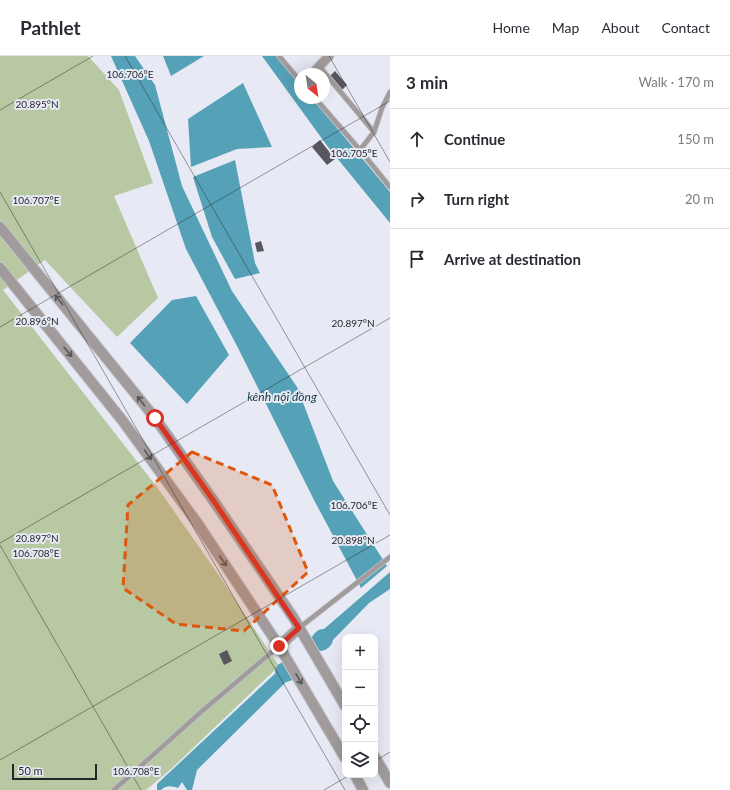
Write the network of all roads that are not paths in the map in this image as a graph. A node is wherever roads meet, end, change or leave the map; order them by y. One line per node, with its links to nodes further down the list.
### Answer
1 (279, 56): 4 (lane)
2 (329, 56): 3 (street)
3 (319, 66): 7 (lane)
4 (294, 74)
5 (390, 92): 7 (lane)
6 (320, 104): 8 (lane)
7 (374, 132): 8 (lane)
8 (360, 150): 9 (lane)
9 (390, 187)
10 (0, 227): 13 (street, one-way to 10)
11 (0, 268): 14 (street, one-way to 14)
12 (388, 558): 13 (lane)
13 (299, 628): 14 (street); 15 (street)
14 (279, 646): 16 (street, one-way to 16); 20 (lane)
15 (342, 701)
16 (342, 753)
17 (378, 762): 19 (street)
18 (357, 778): 21 (street)
19 (390, 783)
20 (114, 790)
21 (363, 790)

